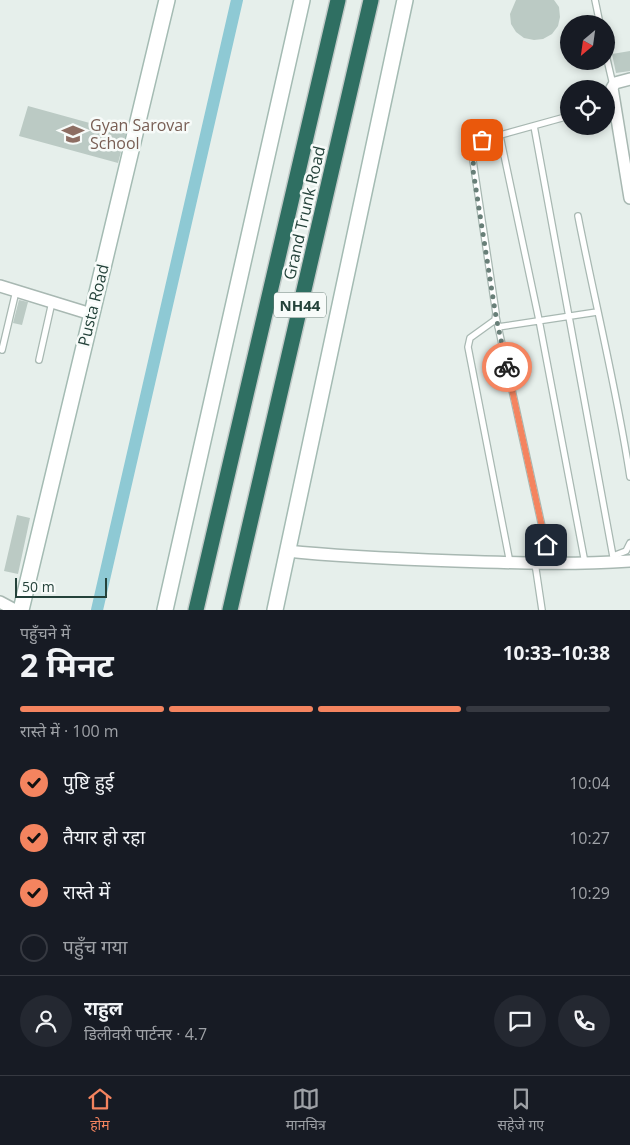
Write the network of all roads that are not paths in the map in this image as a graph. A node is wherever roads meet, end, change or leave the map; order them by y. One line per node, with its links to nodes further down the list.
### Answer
1 (167, 0): 20 (main road, Pusta Road)
2 (302, 0): 39 (main road)
3 (338, 0): 40 (highway, Grand Trunk Road / NH44)
4 (371, 0): 41 (highway, Grand Trunk Road / NH44)
5 (405, 0): 29 (main road)
6 (595, 0): 7 (lane)
7 (598, 15)
8 (630, 79): 9 (street)
9 (615, 83)
10 (560, 119): 11 (lane)
11 (534, 126): 13 (lane); 21 (lane)
12 (615, 128): 14 (street)
13 (500, 136): 22 (lane); 23 (lane)
14 (630, 198)
15 (578, 216): 19 (lane)
16 (0, 286): 17 (street)
17 (16, 291): 18 (street); 25 (lane)
18 (52, 302): 20 (street); 26 (lane)
19 (597, 312): 21 (lane); 27 (lane)
20 (91, 314): 38 (main road, Pusta Road)
21 (569, 316): 23 (lane); 30 (lane)
22 (496, 317): 24 (lane); 32 (lane)
23 (539, 320): 24 (lane); 35 (lane)
24 (498, 327): 34 (lane)
25 (2, 350)
26 (39, 360)
27 (630, 478)
28 (630, 544): 30 (lane)
29 (287, 551): 32 (street); 42 (main road)
30 (614, 559): 31 (street); 35 (street)
31 (630, 561)
32 (510, 563): 33 (street)
33 (535, 563): 34 (street); 43 (lane)
34 (550, 563): 35 (street)
35 (585, 563)
36 (0, 602): 37 (street)
37 (14, 610)
38 (21, 610)
39 (165, 610)
40 (196, 610)
41 (230, 610)
42 (275, 610)
43 (542, 610)

